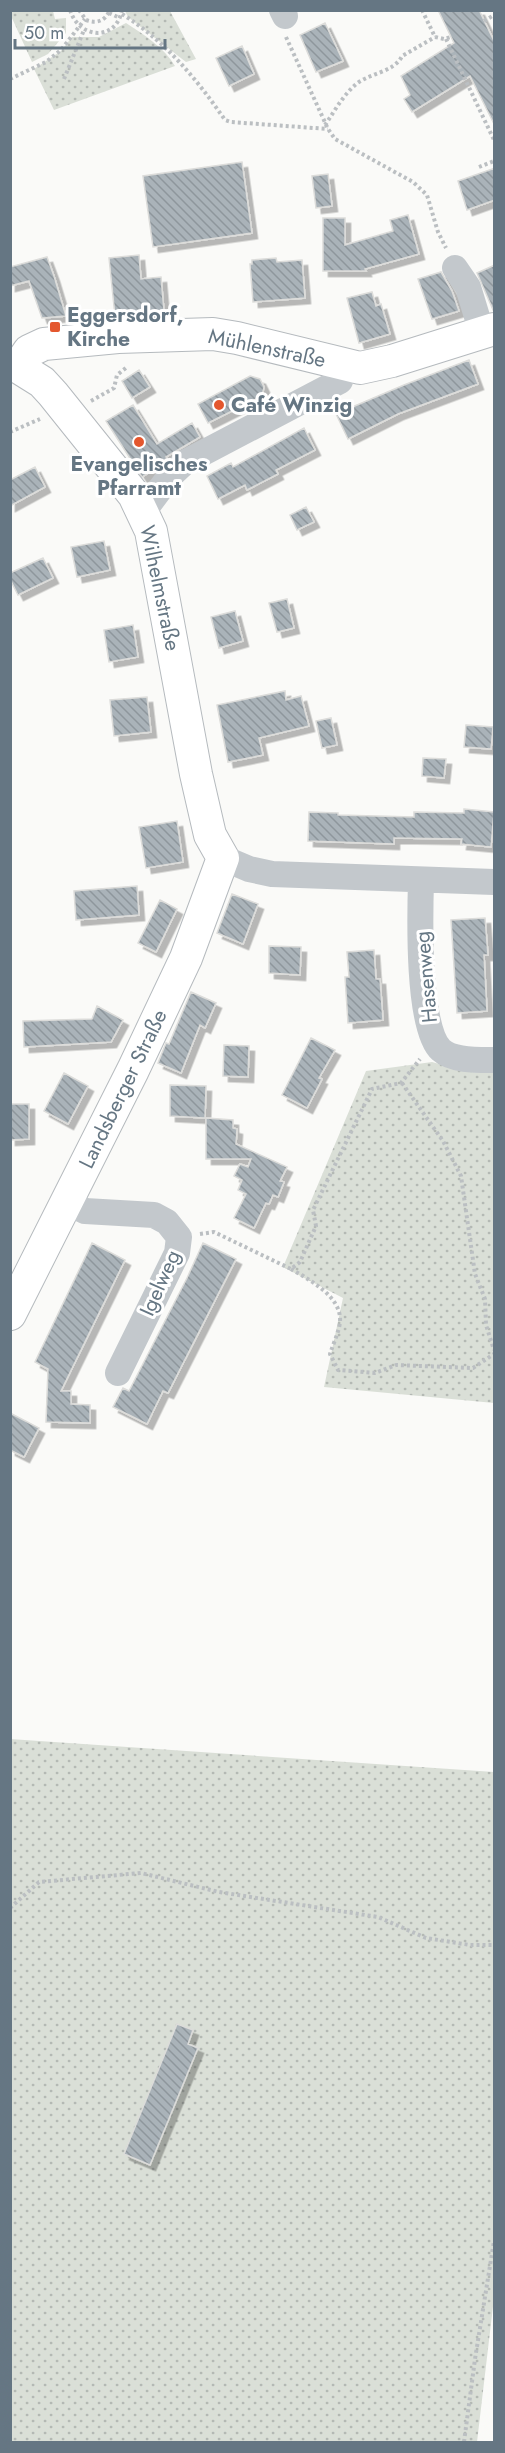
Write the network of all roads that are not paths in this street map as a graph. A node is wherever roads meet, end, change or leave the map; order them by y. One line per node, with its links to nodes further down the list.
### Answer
1 (455, 268): 2 (street)
2 (488, 331): 4 (main road, Mühlenstraße)
3 (14, 365): 4 (main road, Mühlenstraße); 5 (main road, Wilhelmstraße)
4 (345, 366): 5 (street)
5 (143, 512): 6 (main road, Wilhelmstraße)
6 (223, 858): 7 (street); 10 (main road, Landsberger Straße)
7 (421, 880): 8 (street); 9 (street, Hasenweg)
8 (495, 882)
9 (495, 1060)
10 (67, 1202): 11 (main road, Landsberger Straße); 12 (street, Igelweg)
11 (10, 1314)
12 (118, 1373)

